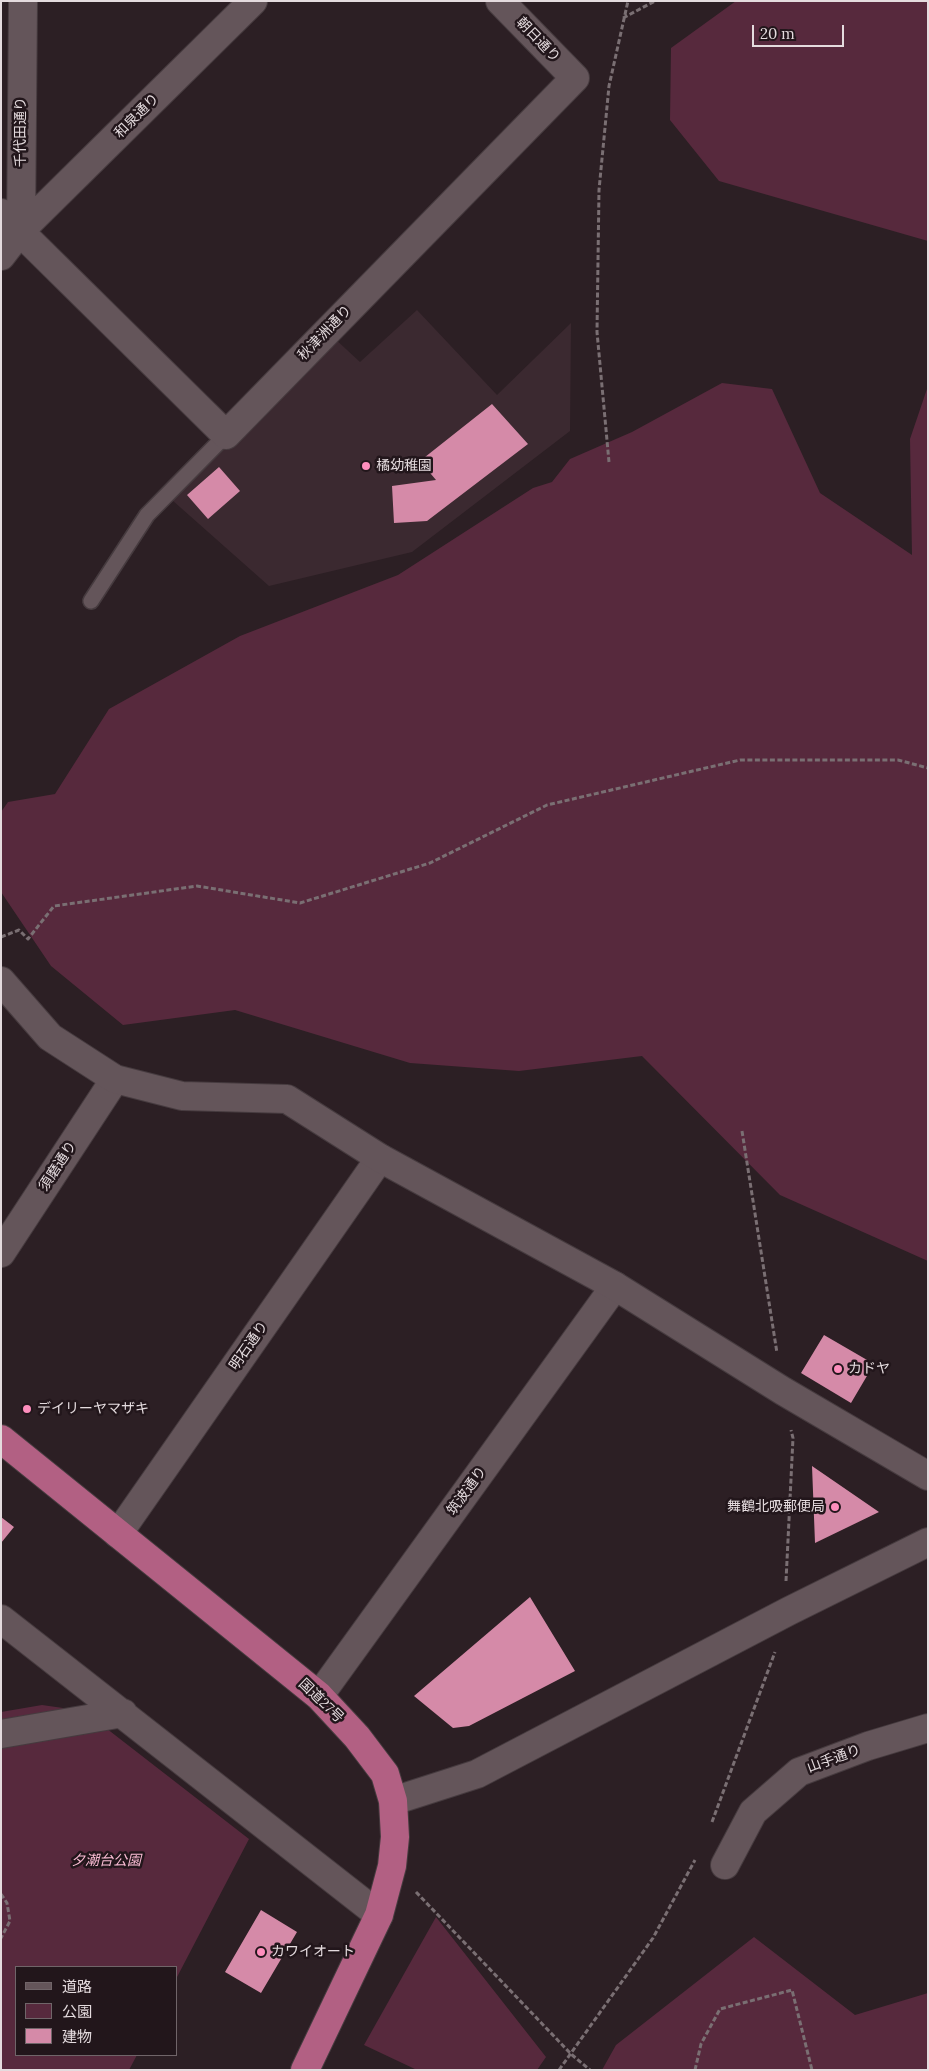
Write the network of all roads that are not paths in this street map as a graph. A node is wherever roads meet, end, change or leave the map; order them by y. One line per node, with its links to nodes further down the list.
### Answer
1 (23, 1): 6 (street, 千代田通り)
2 (253, 1): 6 (street, 和泉通り)
3 (500, 1): 4 (street, 朝日通り)
4 (575, 78): 8 (street, 秋津洲通り)
5 (1, 213): 6 (street)
6 (21, 230): 7 (street); 8 (street)
7 (1, 256)
8 (226, 434): 9 (lane, 秋津洲通り)
9 (91, 601)
10 (1, 982): 11 (street)
11 (115, 1079): 12 (street); 13 (street, 須磨通り)
12 (380, 1158): 14 (street); 17 (street, 明石通り)
13 (1, 1254)
14 (615, 1286): 16 (street); 20 (street, 筑波通り)
15 (1, 1439): 17 (highway, 国道27号)
16 (928, 1476)
17 (118, 1534): 20 (highway, 国道27号)
18 (928, 1542): 24 (street)
19 (1, 1619): 21 (street)
20 (319, 1696): 24 (highway, 国道27号)
21 (123, 1713): 23 (street); 26 (street)
22 (928, 1728): 25 (street, 山手通り)
23 (1, 1734)
24 (393, 1801): 26 (highway, 国道27号)
25 (725, 1865)
26 (379, 1915): 27 (highway, 国道27号)
27 (305, 2070)

